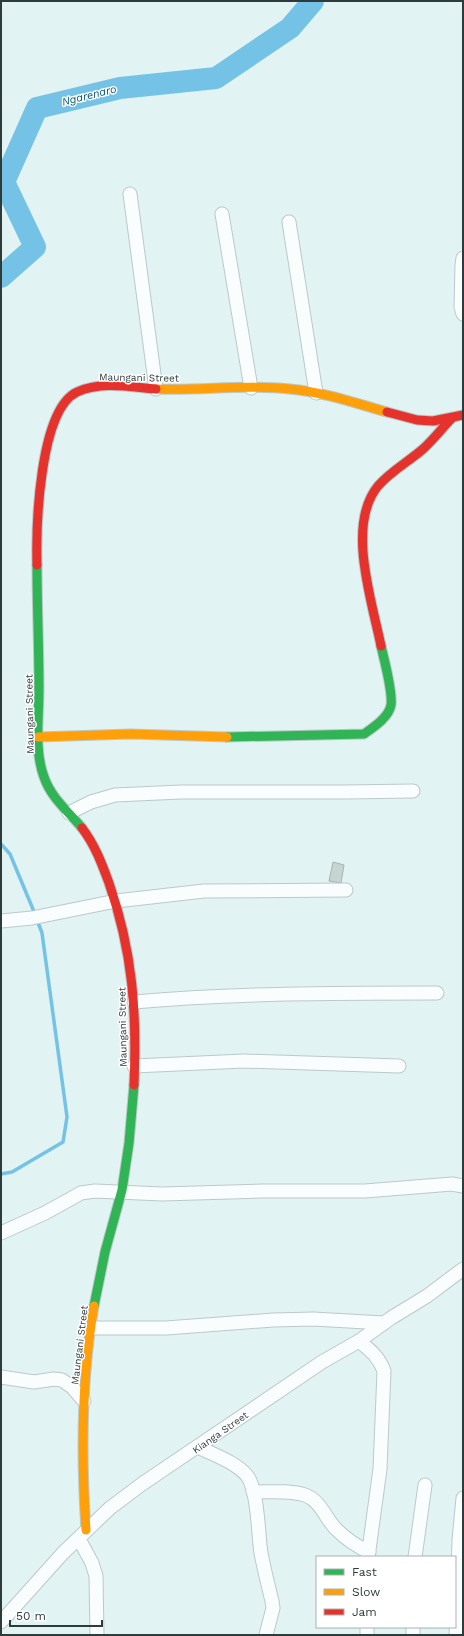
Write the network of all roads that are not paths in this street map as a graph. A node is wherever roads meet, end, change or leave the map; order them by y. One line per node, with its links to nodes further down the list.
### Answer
1 (130, 194): 7 (street)
2 (222, 214): 6 (street)
3 (289, 222): 8 (street)
4 (463, 258): 5 (street)
5 (463, 314)
6 (251, 388): 7 (street, Maungani Street); 8 (street, Maungani Street)
7 (156, 389): 11 (street, Maungani Street)
8 (316, 393): 10 (street, Maungani Street)
9 (463, 415): 10 (street, Maungani Street)
10 (452, 418): 11 (street)
11 (38, 737): 13 (street, Maungani Street)
12 (413, 791): 13 (street)
13 (69, 813): 15 (street, Maungani Street)
14 (346, 890): 15 (street)
15 (116, 901): 16 (street); 18 (street, Maungani Street)
16 (1, 921)
17 (437, 994): 18 (street)
18 (134, 1002): 19 (street, Maungani Street)
19 (134, 1066): 20 (street); 22 (street, Maungani Street)
20 (399, 1066)
21 (463, 1186): 22 (street)
22 (121, 1192): 23 (street); 26 (street, Maungani Street)
23 (1, 1233)
24 (463, 1269): 25 (street, Kianga Street)
25 (384, 1323): 26 (street); 27 (street, Kianga Street)
26 (91, 1328): 29 (street, Maungani Street)
27 (359, 1341): 30 (street, Kianga Street); 35 (street)
28 (1, 1377): 29 (street)
29 (84, 1401): 34 (street, Maungani Street)
30 (198, 1447): 32 (street); 34 (street, Kianga Street)
31 (425, 1485): 36 (street)
32 (253, 1492): 35 (street); 40 (street)
33 (463, 1498): 37 (street)
34 (82, 1535): 38 (street, Kianga Street); 39 (street)
35 (369, 1555)
36 (415, 1556)
37 (460, 1612): 41 (street)
38 (1, 1622)
39 (97, 1635)
40 (266, 1635)
41 (456, 1635)

